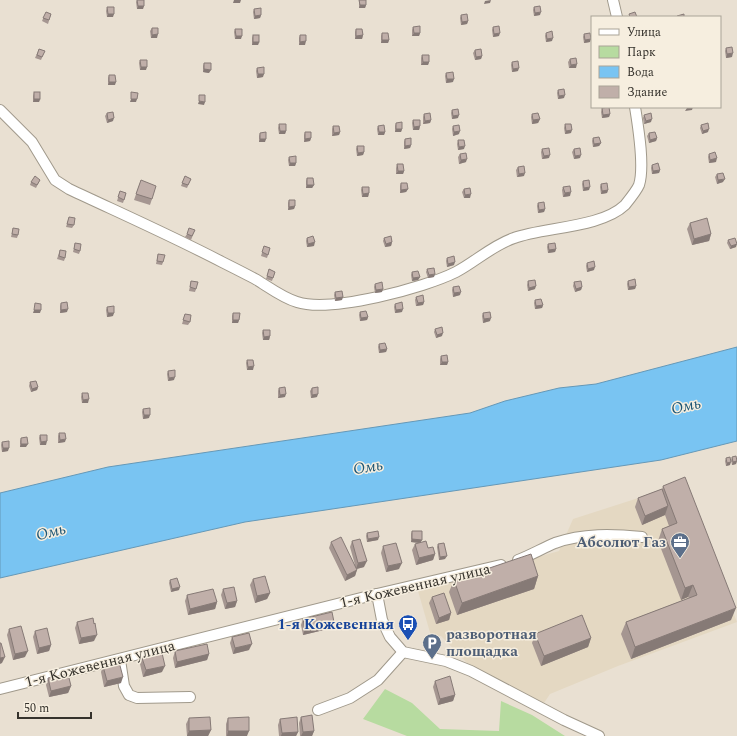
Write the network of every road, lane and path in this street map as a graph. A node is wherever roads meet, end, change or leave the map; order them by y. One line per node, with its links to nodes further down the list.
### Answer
1 (613, 0): 2 (street)
2 (617, 16)
3 (635, 108): 4 (street)
4 (0, 110)
5 (642, 537): 6 (street, 1-я Кожевенная улица)
6 (377, 594): 7 (street); 8 (street, 1-я Кожевенная улица)
7 (403, 652): 11 (street); 12 (street)
8 (120, 660): 9 (street, 1-я Кожевенная улица); 10 (street)
9 (0, 689)
10 (190, 697)
11 (318, 710)
12 (599, 736)

